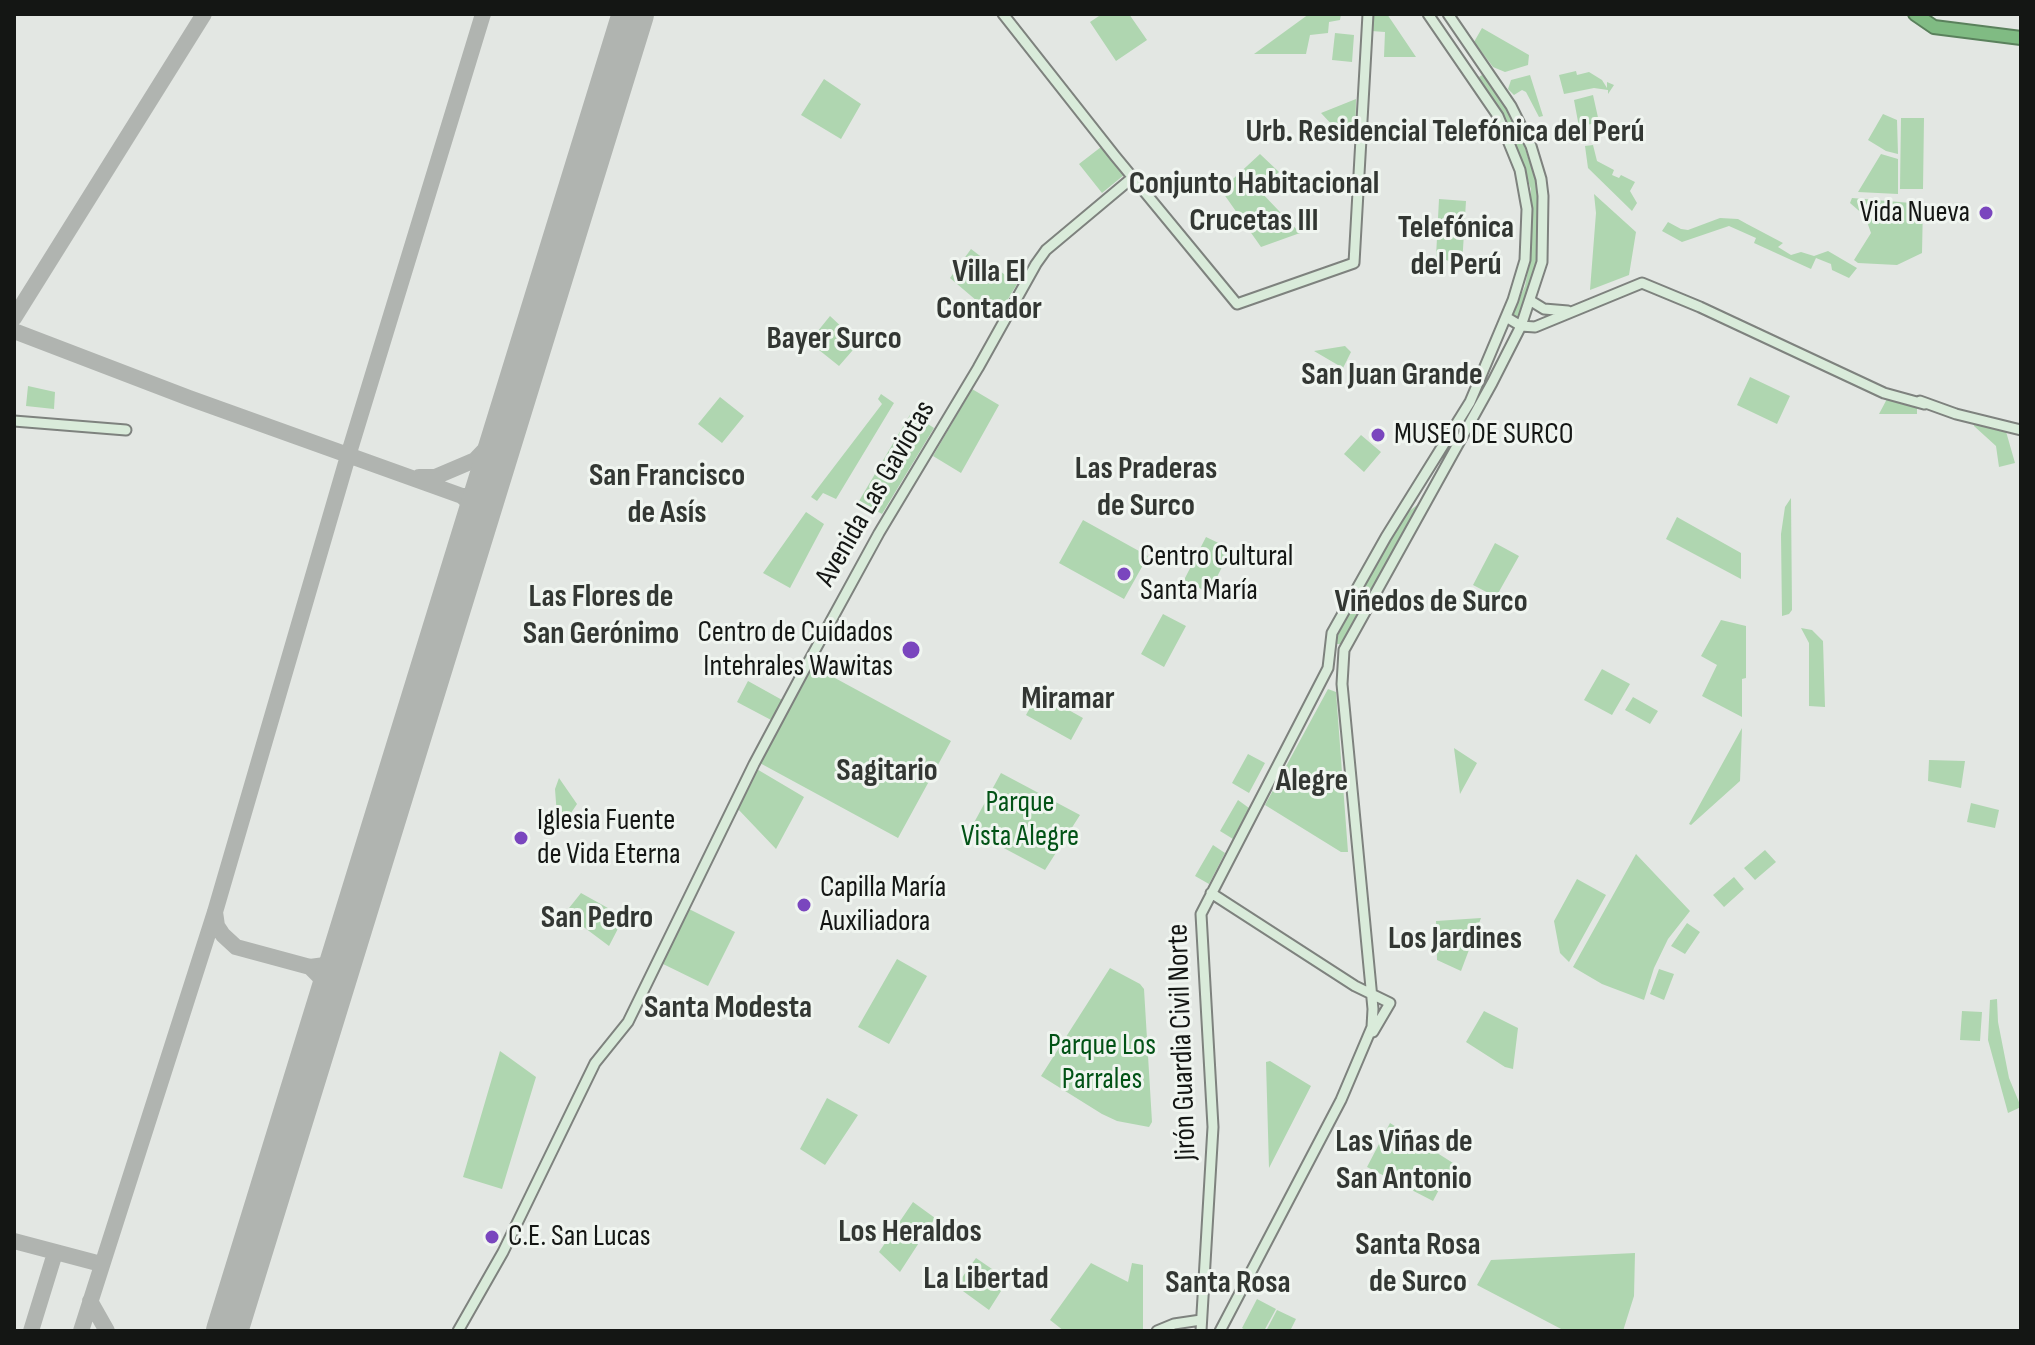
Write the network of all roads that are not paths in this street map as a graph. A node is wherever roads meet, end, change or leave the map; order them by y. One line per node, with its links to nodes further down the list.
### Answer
1 (1003, 14): 9 (main road)
2 (1368, 14): 9 (main road)
3 (1428, 14): 8 (main road, Jirón Guardia Civil Norte)
4 (1448, 14): 7 (main road)
5 (1915, 14): 6 (highway)
6 (2015, 38)
7 (1483, 66): 8 (main road); 10 (main road)
8 (1469, 74): 12 (main road, Jirón Guardia Civil Norte)
9 (1132, 178): 21 (main road, Avenida Las Gaviotas)
10 (1531, 301): 11 (main road); 13 (main road)
11 (1575, 309): 13 (main road); 16 (main road)
12 (1506, 317): 13 (main road); 17 (main road, Jirón Guardia Civil Norte)
13 (1521, 326): 18 (main road)
14 (14, 421): 15 (main road)
15 (126, 430)
16 (2021, 430)
17 (1211, 893): 18 (main road); 20 (main road, Jirón Guardia Civil Norte)
18 (1372, 995): 19 (main road); 19 (main road)
19 (1361, 1054): 24 (main road)
20 (1201, 1320): 22 (main road); 23 (main road, Jirón Guardia Civil Norte)
21 (458, 1331)
22 (1157, 1331)
23 (1201, 1331)
24 (1220, 1331)

